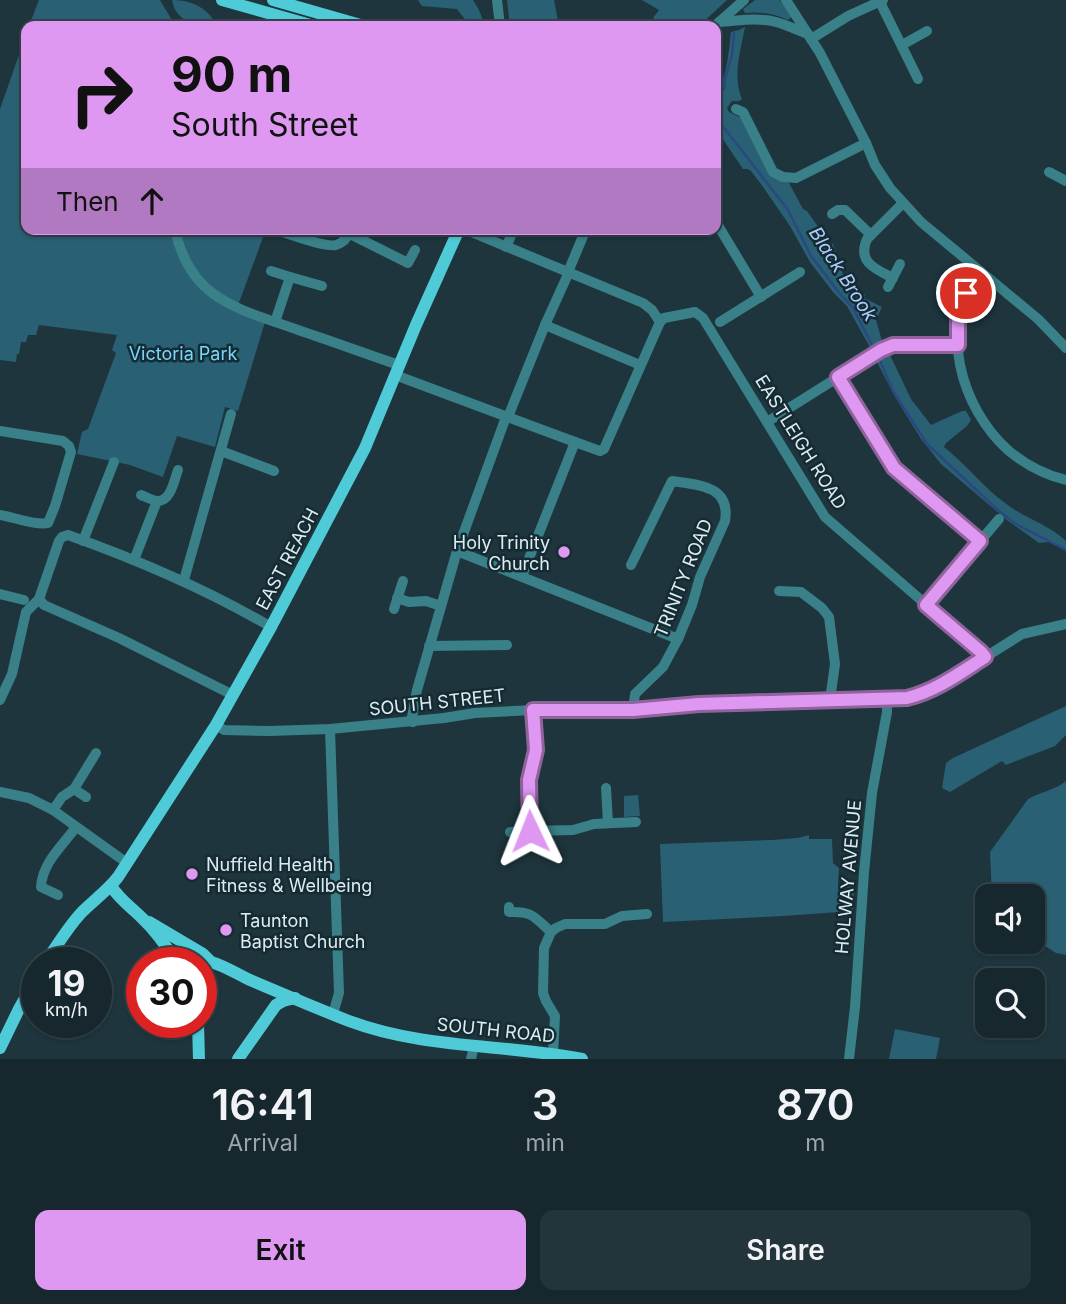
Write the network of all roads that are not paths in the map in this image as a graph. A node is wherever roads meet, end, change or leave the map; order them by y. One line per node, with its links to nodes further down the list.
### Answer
1 (222, 0): 7 (main road)
2 (273, 0): 8 (main road)
3 (497, 0): 9 (street)
4 (744, 0): 10 (street)
5 (786, 0): 13 (street)
6 (881, 1): 13 (street); 14 (street)
7 (296, 21)
8 (346, 21)
9 (499, 21)
10 (720, 21)
11 (721, 23): 13 (street)
12 (928, 31): 14 (street)
13 (809, 36): 17 (street)
14 (902, 45): 15 (street)
15 (918, 79)
16 (736, 109): 17 (street)
17 (866, 143): 20 (street)
18 (1049, 172): 19 (street)
19 (1066, 181)
20 (903, 203): 31 (street); 40 (street)
21 (832, 214): 31 (street)
22 (721, 230): 43 (street)
23 (176, 235): 44 (street)
24 (295, 235): 25 (street)
25 (347, 235)
26 (358, 235): 33 (street)
27 (463, 235): 51 (main road, EAST REACH)
28 (475, 235): 32 (street)
29 (511, 235): 32 (street)
30 (583, 235): 38 (street)
31 (871, 235): 36 (street)
32 (506, 247): 38 (street)
33 (380, 248): 34 (street); 35 (street)
34 (415, 250)
35 (375, 260)
36 (900, 264)
37 (271, 271): 41 (street)
38 (568, 272): 45 (street); 47 (street)
39 (800, 272): 43 (street)
40 (981, 272): 48 (street); 49 (street)
41 (290, 277): 42 (street); 44 (street)
42 (322, 286)
43 (761, 297): 46 (street)
44 (275, 322): 51 (street)
45 (660, 322): 50 (street); 55 (street, EASTLEIGH ROAD)
46 (720, 322)
47 (545, 325): 50 (street); 54 (street)
48 (958, 345): 52 (street); 62 (street)
49 (1066, 348)
50 (640, 365): 57 (street)
51 (397, 370): 54 (street); 81 (main road, EAST REACH)
52 (838, 377): 55 (street); 68 (street)
53 (231, 414): 58 (street)
54 (507, 417): 57 (street); 69 (street)
55 (767, 422): 78 (street, EASTLEIGH ROAD)
56 (0, 432): 65 (street)
57 (575, 442): 72 (street)
58 (221, 451): 61 (street); 73 (street)
59 (114, 462): 67 (street)
60 (178, 470): 64 (street)
61 (274, 471)
62 (1066, 481)
63 (141, 495): 64 (street)
64 (157, 501): 70 (street)
65 (0, 516)
66 (999, 519): 68 (street)
67 (83, 541): 70 (street); 77 (street)
68 (980, 541): 78 (street)
69 (457, 551): 72 (street); 79 (street)
70 (134, 559): 73 (street)
71 (631, 565): 82 (street, TRINITY ROAD)
72 (522, 576): 82 (street)
73 (184, 580): 81 (street)
74 (403, 581): 79 (street)
75 (779, 591): 89 (street)
76 (0, 594): 77 (street)
77 (31, 604): 86 (street); 88 (street)
78 (926, 605): 85 (street, EASTLEIGH ROAD)
79 (441, 606): 84 (street)
80 (1066, 624): 85 (street, SOUTH STREET)
81 (271, 626): 86 (main road, EAST REACH)
82 (678, 639): 91 (street, TRINITY ROAD)
83 (507, 645): 84 (street)
84 (429, 646): 92 (street)
85 (985, 657): 87 (street, SOUTH STREET)
86 (233, 695): 93 (main road, EAST REACH)
87 (887, 698): 89 (street, SOUTH STREET); 131 (street, HOLWAY AVENUE)
88 (0, 700)
89 (830, 700): 91 (street, SOUTH STREET)
90 (533, 710): 91 (street, SOUTH STREET); 92 (street, SOUTH STREET); 104 (street)
91 (633, 710)
92 (413, 722): 94 (street, SOUTH STREET)
93 (216, 725): 94 (street, SOUTH STREET); 106 (main road, EAST REACH)
94 (330, 729): 123 (street)
95 (96, 753): 97 (street)
96 (606, 788): 102 (street)
97 (74, 789): 99 (street); 100 (street)
98 (0, 792): 100 (street)
99 (86, 797)
100 (53, 810): 103 (street)
101 (636, 822): 102 (street)
102 (608, 823): 104 (street)
103 (76, 827): 106 (street); 109 (street)
104 (530, 831): 105 (street)
105 (510, 832)
106 (127, 863): 108 (main road, EAST REACH)
107 (28, 884): 109 (street)
108 (111, 886): 113 (main road); 115 (main road, EAST REACH)
109 (41, 887): 110 (street)
110 (58, 895)
111 (509, 907): 114 (street)
112 (647, 914): 114 (street)
113 (144, 919): 116 (main road); 117 (main road, SOUTH ROAD)
114 (551, 932): 127 (street)
115 (56, 947)
116 (166, 947)
117 (190, 947)
118 (217, 964): 119 (main road, SOUTH ROAD)
119 (270, 988): 120 (main road, SOUTH ROAD); 121 (main road)
120 (295, 998): 121 (main road); 123 (main road, SOUTH ROAD)
121 (276, 1005): 129 (main road)
122 (21, 1008): 125 (main road)
123 (333, 1014): 126 (main road, SOUTH ROAD)
124 (200, 1038): 128 (main road)
125 (0, 1048)
126 (472, 1052): 127 (main road, SOUTH ROAD)
127 (553, 1054): 130 (main road, SOUTH ROAD)
128 (199, 1059)
129 (238, 1059)
130 (582, 1059)
131 (849, 1059)

